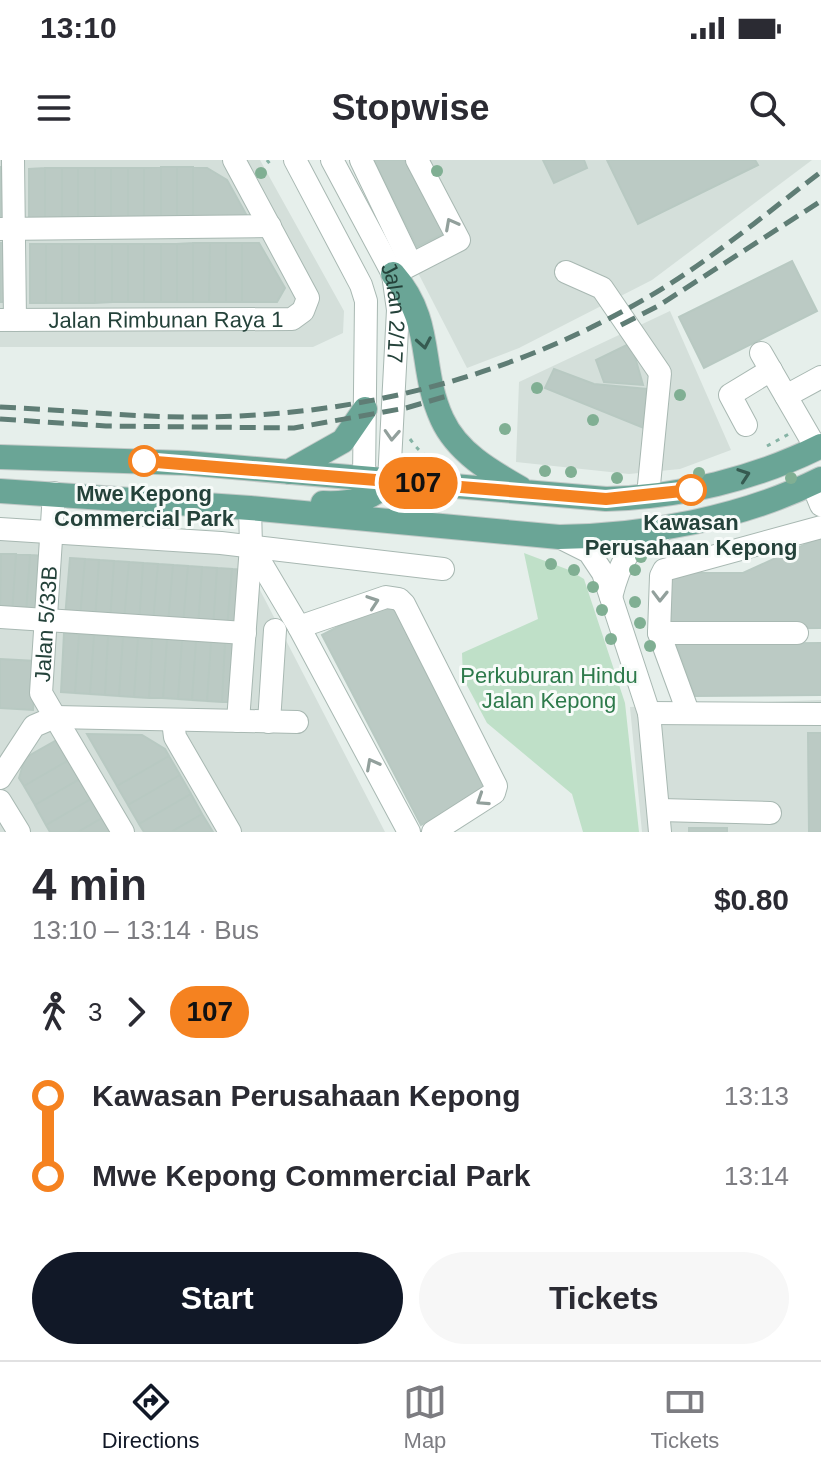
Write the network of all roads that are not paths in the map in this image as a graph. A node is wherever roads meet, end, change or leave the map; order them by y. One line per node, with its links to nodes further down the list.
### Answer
1 (13, 160): 8 (street)
2 (234, 160): 7 (street, Jalan Rimbunan Raya 1)
3 (332, 160): 9 (street, Jalan 2/17)
4 (361, 160): 9 (street)
5 (417, 160): 9 (street, one-way to 5)
6 (284, 163): 14 (street, Jalan 2/17)
7 (270, 226): 8 (street); 11 (street, Jalan Rimbunan Raya 1)
8 (6, 229): 11 (street)
9 (402, 269): 19 (street, Jalan 2/17, one-way to 19); 22 (main road, one-way to 22)
10 (566, 272): 24 (street)
11 (7, 320)
12 (821, 377): 13 (street)
13 (786, 396): 15 (street); 16 (street)
14 (365, 409): 18 (main road); 19 (street, Jalan 2/17)
15 (746, 425)
16 (819, 447): 24 (main road, one-way to 16)
17 (0, 457): 18 (main road)
18 (288, 472): 19 (main road)
19 (376, 485): 22 (main road); 25 (main road); 31 (main road)
20 (818, 489): 27 (main road)
21 (0, 491): 23 (main road)
22 (527, 492): 24 (main road)
23 (54, 493): 25 (main road); 30 (street, Jalan 5/33B)
24 (648, 495)
25 (130, 499): 26 (main road)
26 (250, 508): 31 (main road); 33 (street)
27 (671, 527): 32 (main road); 35 (street)
28 (821, 527): 41 (street, one-way to 41)
29 (0, 529): 30 (street)
30 (51, 532): 33 (street); 37 (street, Jalan 5/33B)
31 (498, 533): 32 (main road)
32 (559, 537): 35 (street)
33 (251, 546): 34 (street); 38 (street); 40 (street)
34 (443, 569)
35 (611, 597): 44 (street)
36 (0, 617): 37 (street)
37 (45, 619): 40 (street); 46 (street, Jalan 5/33B)
38 (299, 627): 58 (street, one-way to 38); 59 (street, one-way to 59)
39 (275, 630): 49 (street)
40 (245, 633): 48 (street)
41 (659, 633): 42 (street); 43 (street)
42 (797, 633)
43 (688, 712): 44 (street); 45 (street)
44 (649, 713): 54 (street)
45 (821, 714)
46 (55, 717): 47 (street); 51 (street); 56 (street, Jalan 5/33B)
47 (173, 721): 48 (street); 57 (street)
48 (238, 721): 49 (street)
49 (269, 722): 50 (street)
50 (297, 722)
51 (0, 778)
52 (0, 801): 55 (street)
53 (770, 813): 54 (street)
54 (660, 821)
55 (19, 832)
56 (123, 832)
57 (230, 832)
58 (409, 832)
59 (433, 832)

